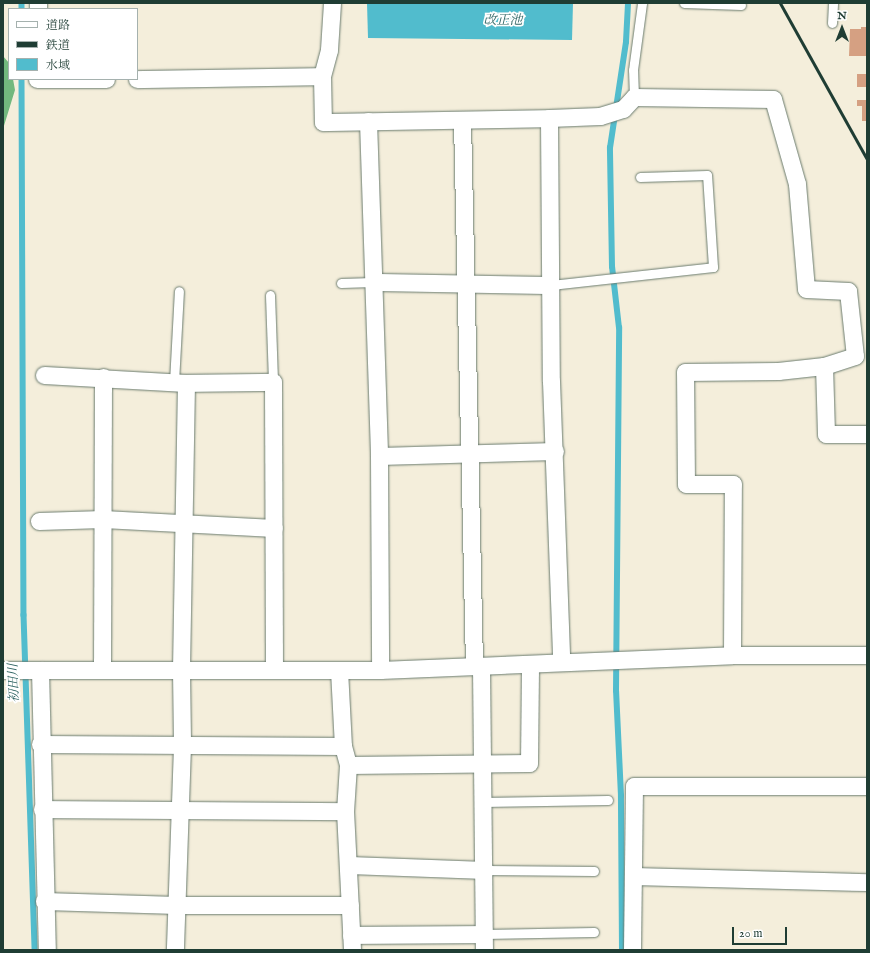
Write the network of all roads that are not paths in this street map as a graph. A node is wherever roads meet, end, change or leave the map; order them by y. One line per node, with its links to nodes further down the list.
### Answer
1 (332, 3): 7 (street)
2 (642, 3): 9 (lane)
3 (684, 3): 5 (lane)
4 (833, 3): 6 (lane)
5 (741, 6)
6 (832, 23)
7 (322, 76): 8 (street); 12 (street)
8 (138, 79)
9 (629, 103): 10 (street); 20 (street)
10 (549, 118): 11 (street); 17 (street)
11 (462, 120): 12 (street); 16 (street)
12 (368, 122): 14 (street)
13 (640, 177): 17 (lane)
14 (373, 282): 15 (lane); 16 (street); 29 (street)
15 (341, 283)
16 (465, 284): 17 (street); 28 (street)
17 (551, 285): 27 (street)
18 (179, 291): 24 (lane)
19 (270, 296): 25 (lane)
20 (861, 355): 21 (street)
21 (824, 366): 26 (street); 34 (street)
22 (44, 375): 23 (street)
23 (103, 377): 24 (street); 30 (street)
24 (180, 382): 25 (street); 32 (street)
25 (273, 382): 33 (street)
26 (867, 434)
27 (555, 451): 28 (street); 36 (street)
28 (468, 453): 29 (street); 38 (street)
29 (378, 456): 45 (street)
30 (103, 519): 31 (street); 32 (street); 41 (street)
31 (39, 521)
32 (184, 523): 33 (street); 42 (street)
33 (274, 528): 43 (street)
34 (732, 655): 35 (street); 36 (street)
35 (867, 655)
36 (561, 660): 37 (street)
37 (530, 664): 38 (street); 49 (street)
38 (477, 667): 45 (street); 49 (street)
39 (3, 670): 40 (street)
40 (40, 670): 41 (street); 46 (street)
41 (102, 670): 42 (street)
42 (181, 670): 43 (street); 47 (street)
43 (274, 670): 44 (street)
44 (339, 670): 45 (street); 48 (street)
45 (380, 670)
46 (40, 744): 47 (street); 54 (street)
47 (182, 746): 48 (street); 55 (street)
48 (343, 746): 50 (street)
49 (482, 764): 50 (street); 53 (street)
50 (348, 765): 56 (street)
51 (867, 786): 60 (street)
52 (608, 800): 53 (lane)
53 (482, 802): 58 (street)
54 (42, 809): 55 (street); 62 (street)
55 (181, 810): 56 (street); 64 (street)
56 (345, 811): 57 (street)
57 (349, 865): 58 (street); 63 (street)
58 (485, 870): 59 (lane); 66 (street)
59 (594, 871)
60 (633, 876): 61 (street); 70 (street)
61 (867, 882)
62 (44, 901): 64 (street); 68 (street)
63 (350, 904): 64 (street); 67 (street)
64 (177, 905): 69 (street)
65 (594, 932): 66 (lane)
66 (484, 942): 67 (street)
67 (352, 943)
68 (47, 950)
69 (175, 950)
70 (632, 950)

